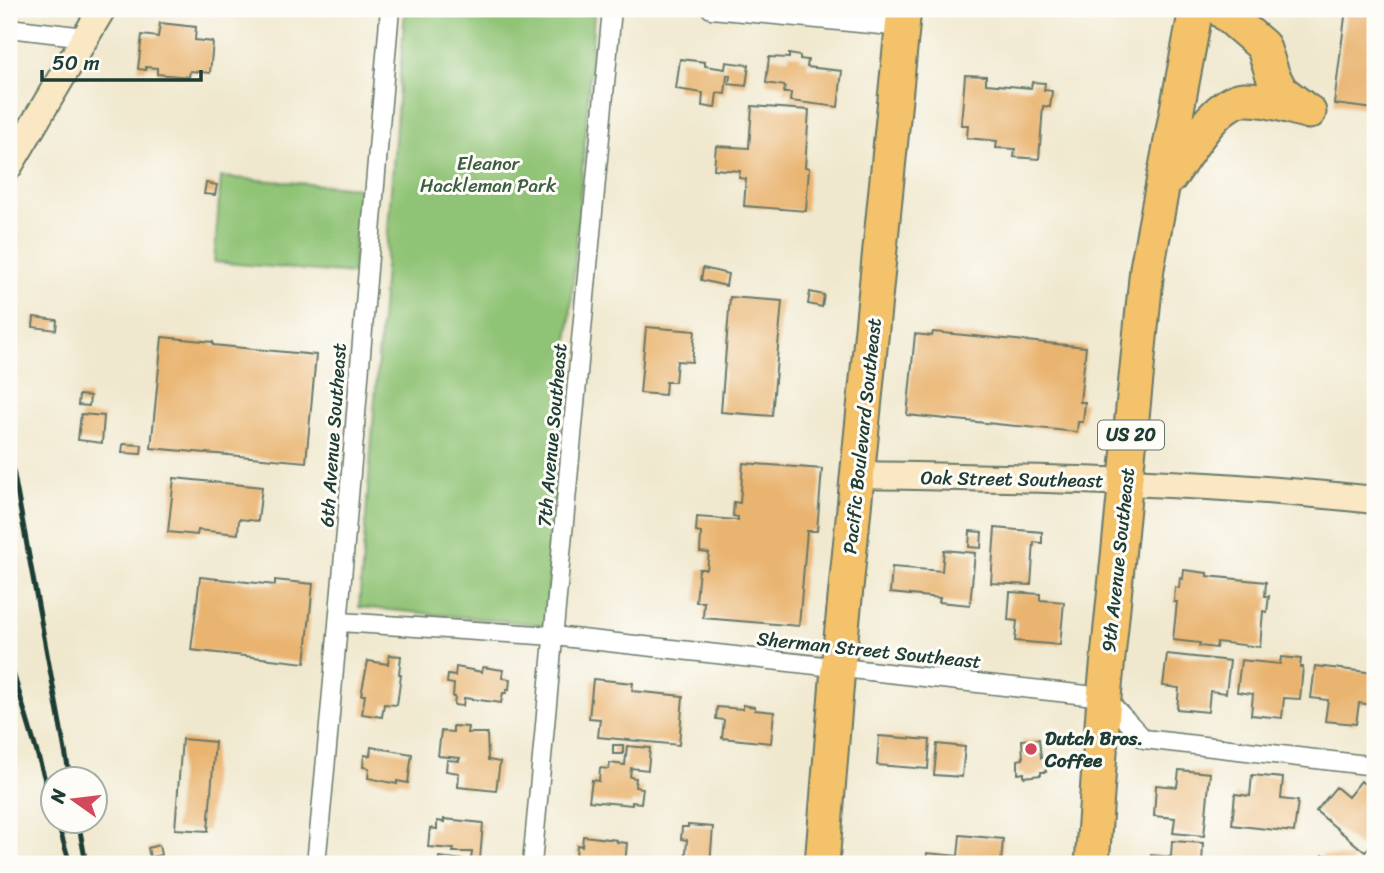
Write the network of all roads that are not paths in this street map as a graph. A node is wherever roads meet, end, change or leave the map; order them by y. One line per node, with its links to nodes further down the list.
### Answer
1 (102, 9): 9 (street)
2 (390, 9): 15 (street, 6th Avenue Southeast)
3 (612, 9): 16 (street, 7th Avenue Southeast)
4 (711, 9): 7 (street)
5 (1196, 9): 11 (highway, 9th Avenue Southeast / US 20)
6 (1220, 9): 11 (highway)
7 (903, 18): 12 (highway, Pacific Boulevard Southeast)
8 (9, 28): 9 (street)
9 (85, 37): 10 (street)
10 (9, 166)
11 (1163, 187): 13 (highway, 9th Avenue Southeast / US 20)
12 (857, 475): 13 (street, Oak Street Southeast); 17 (highway, Pacific Boulevard Southeast)
13 (1126, 481): 14 (street, Oak Street Southeast); 18 (highway, 9th Avenue Southeast / US 20)
14 (1375, 500)
15 (340, 622): 16 (street, Sherman Street Southeast); 20 (street, 6th Avenue Southeast)
16 (554, 636): 17 (street, Sherman Street Southeast); 21 (street, 7th Avenue Southeast)
17 (838, 668): 18 (street, Sherman Street Southeast); 22 (highway, Pacific Boulevard Southeast)
18 (1104, 697): 19 (street); 23 (highway, 9th Avenue Southeast / US 20)
19 (1375, 766)
20 (316, 864)
21 (532, 864)
22 (822, 864)
23 (1092, 864)

